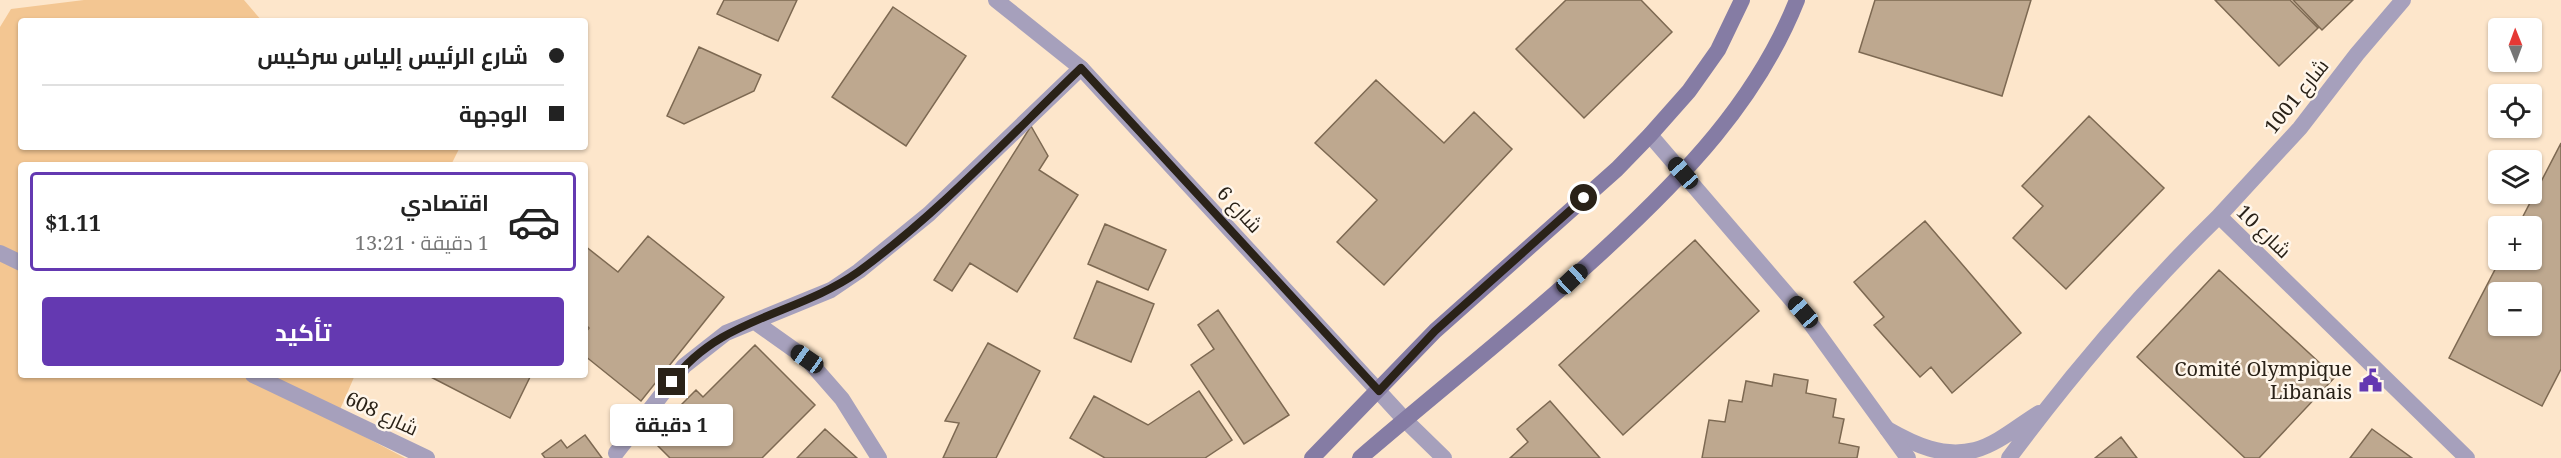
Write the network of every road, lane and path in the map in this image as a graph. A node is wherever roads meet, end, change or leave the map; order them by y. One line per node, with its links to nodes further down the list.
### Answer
1 (996, 0): 5 (street, شارع 6)
2 (1742, 0): 6 (main road)
3 (1797, 0): 7 (main road)
4 (2403, 0): 8 (street, شارع 1001)
5 (1081, 68): 11 (street); 13 (street, شارع 6)
6 (1650, 135): 7 (street); 13 (main road)
7 (1683, 173): 15 (main road); 16 (street)
8 (2219, 216): 14 (street, شارع 10); 25 (street, شارع 10)
9 (0, 253): 10 (street)
10 (18, 262)
11 (755, 322): 17 (street); 19 (street)
12 (259, 378): 18 (street, شارع 608)
13 (1379, 391): 15 (street, شارع 6); 20 (main road)
14 (2045, 410): 16 (street); 24 (street, شارع 10)
15 (1405, 420): 21 (main road); 22 (street, شارع 6)
16 (1887, 429): 23 (street)
17 (616, 453)
18 (427, 458)
19 (879, 458)
20 (1312, 458)
21 (1360, 458)
22 (1444, 458)
23 (1908, 458)
24 (2009, 458)
25 (2467, 458)

